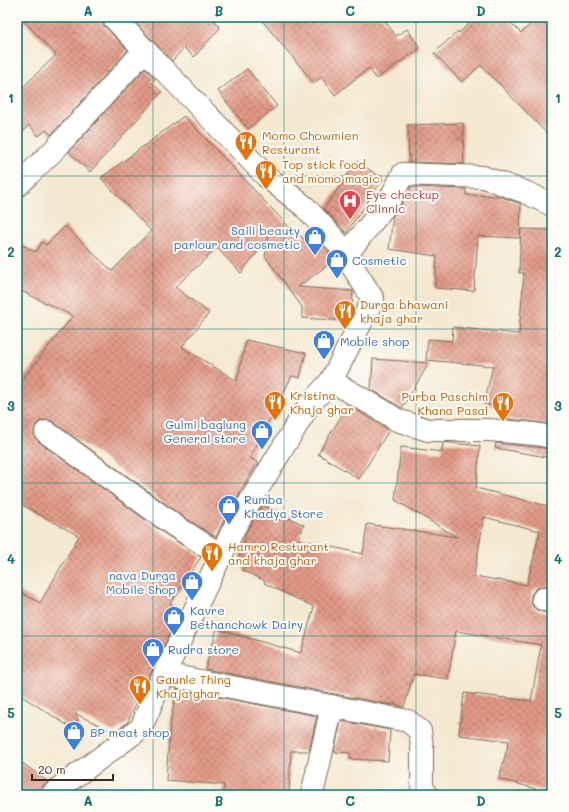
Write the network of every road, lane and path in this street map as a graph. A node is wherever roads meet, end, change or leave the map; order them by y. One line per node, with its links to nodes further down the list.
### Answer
1 (113, 17): 2 (street)
2 (145, 50): 3 (street); 5 (street)
3 (17, 186)
4 (552, 205): 5 (street)
5 (345, 256): 6 (street)
6 (331, 381): 8 (street); 9 (street)
7 (46, 432): 9 (street)
8 (552, 437)
9 (222, 556): 10 (street)
10 (164, 674): 11 (street); 12 (street)
11 (332, 706): 13 (street); 14 (street)
12 (52, 795)
13 (312, 795)
14 (427, 795)

